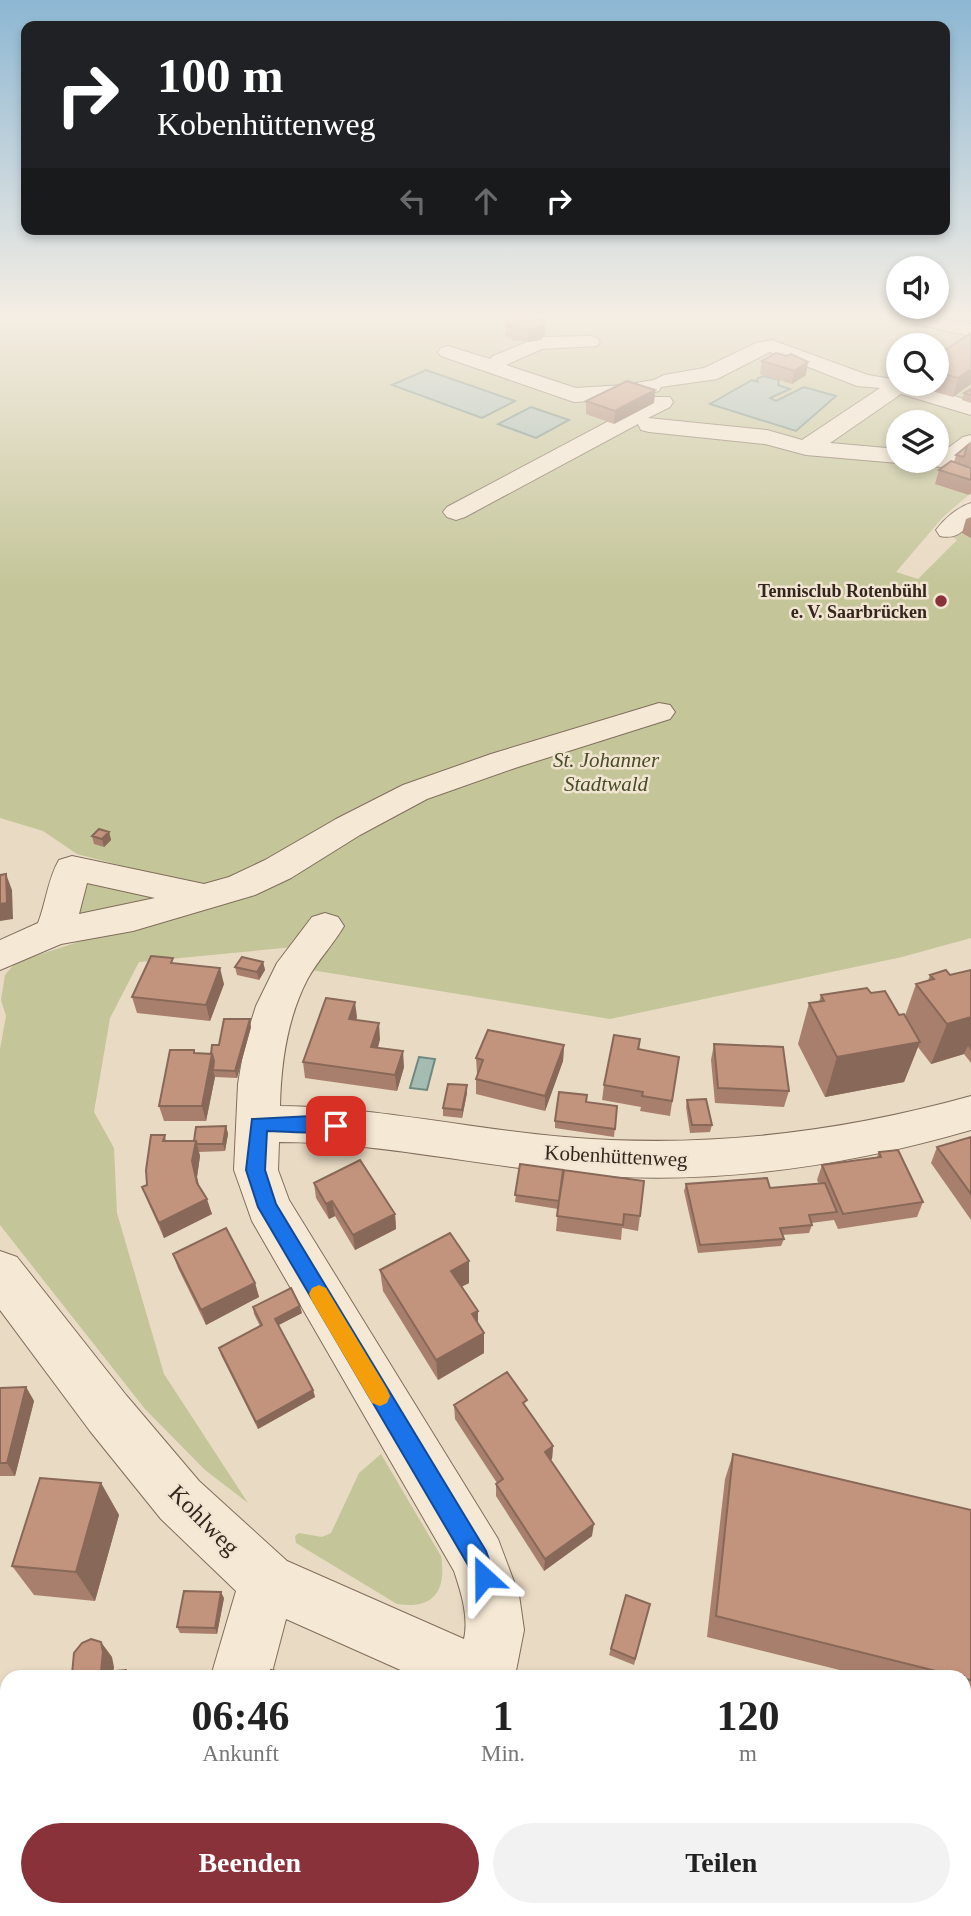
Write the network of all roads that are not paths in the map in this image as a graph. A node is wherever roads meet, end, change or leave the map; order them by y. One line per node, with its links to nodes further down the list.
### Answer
1 (630, 407): 9 (street)
2 (867, 407): 5 (street)
3 (649, 425): 5 (street)
4 (971, 442): 7 (street)
5 (806, 448): 6 (street)
6 (886, 455)
7 (949, 459)
8 (971, 511): 10 (street)
9 (456, 512)
10 (949, 530)
11 (659, 712): 12 (street)
12 (201, 896): 14 (street); 14 (street)
13 (326, 926): 17 (street)
14 (53, 932): 15 (street)
15 (0, 956)
16 (971, 1114): 17 (street, Kobenhüttenweg)
17 (258, 1124): 22 (street)
18 (0, 1272): 19 (street, Kohlweg)
19 (267, 1581): 20 (street); 21 (street, Kohlweg)
20 (243, 1670)
21 (468, 1670)
22 (484, 1670)

